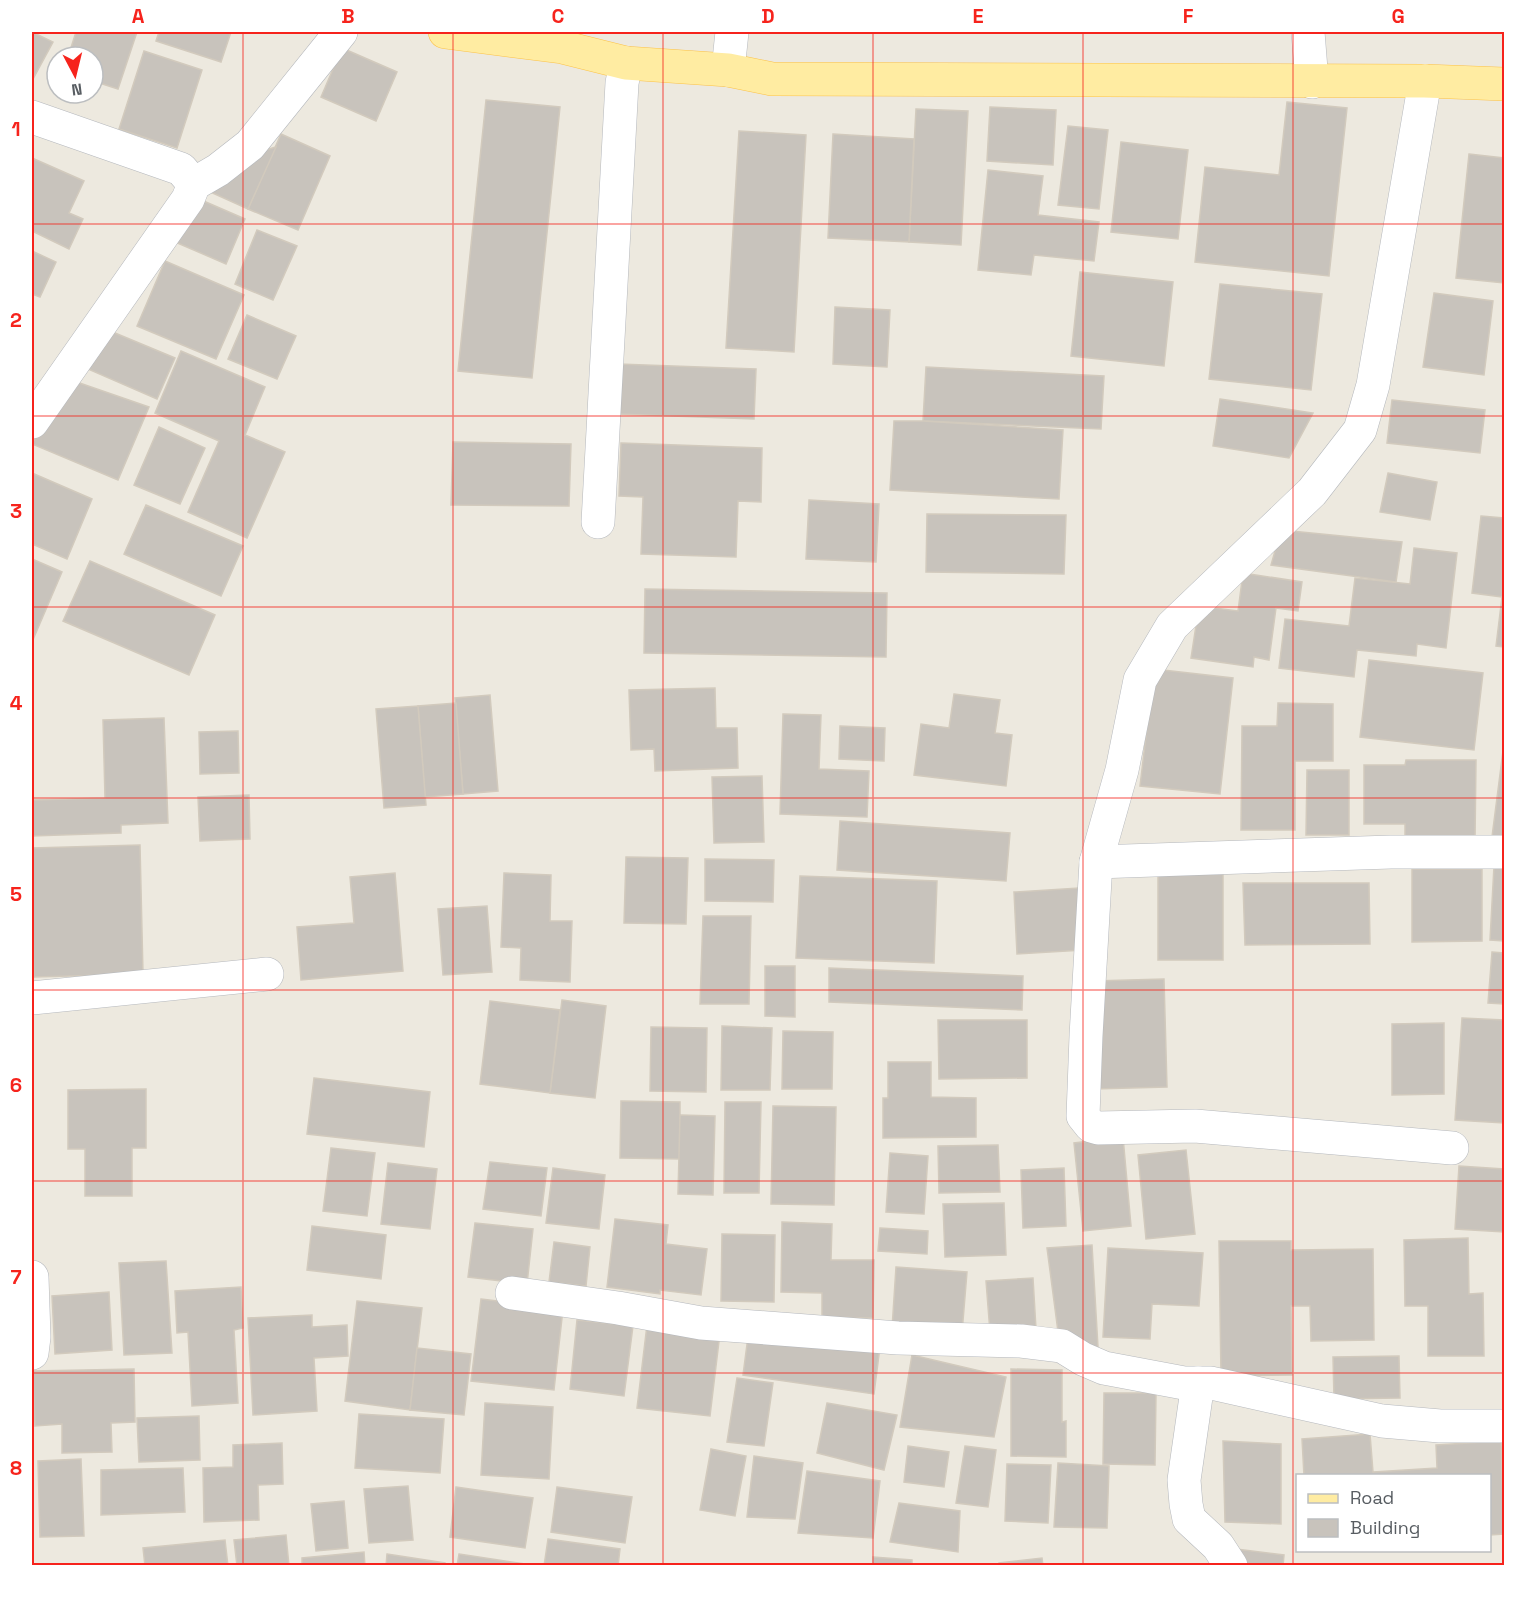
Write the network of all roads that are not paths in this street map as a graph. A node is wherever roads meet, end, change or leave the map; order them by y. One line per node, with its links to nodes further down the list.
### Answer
1 (341, 32): 11 (street)
2 (444, 32): 5 (main road)
3 (732, 32): 6 (street)
4 (1308, 32): 7 (street)
5 (626, 63): 6 (main road); 13 (street)
6 (728, 70): 7 (main road)
7 (1312, 81): 8 (main road)
8 (1425, 81): 9 (main road); 15 (street)
9 (1504, 84)
10 (32, 117): 11 (street)
11 (194, 184): 12 (street)
12 (32, 423)
13 (598, 522)
14 (1504, 852): 15 (street)
15 (1096, 862): 18 (street)
16 (267, 974): 17 (street)
17 (32, 998)
18 (1452, 1148)
19 (32, 1277): 21 (street)
20 (512, 1293): 22 (street)
21 (32, 1353)
22 (1198, 1383): 23 (street); 24 (street)
23 (1504, 1426)
24 (1231, 1566)

